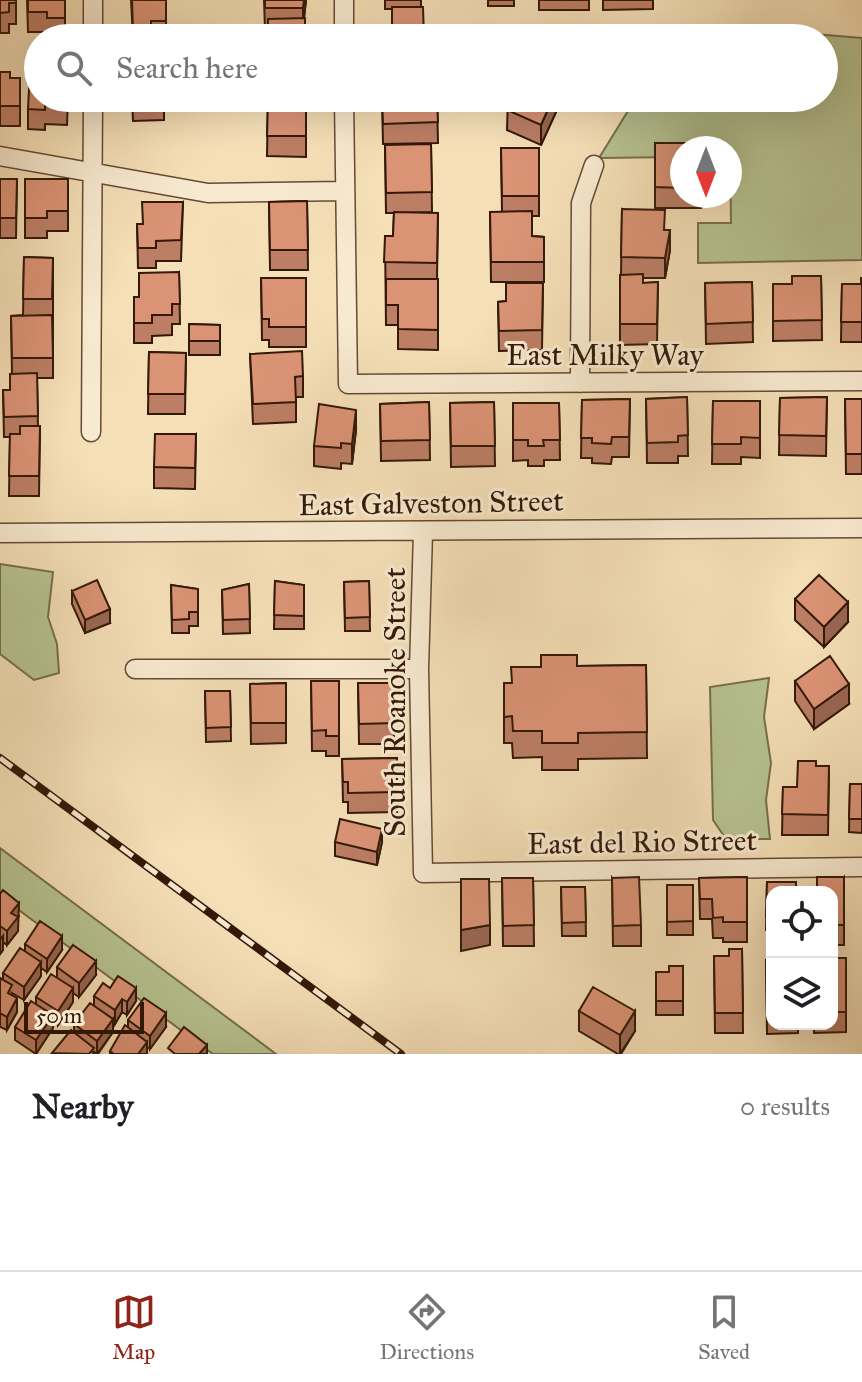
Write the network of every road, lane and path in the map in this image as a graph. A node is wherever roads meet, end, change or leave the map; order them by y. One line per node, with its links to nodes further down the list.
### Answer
1 (93, 0): 3 (street)
2 (344, 0): 4 (street)
3 (93, 24)
4 (344, 24)
5 (93, 112): 9 (street)
6 (344, 112): 10 (street)
7 (0, 156): 9 (street)
8 (594, 165): 12 (street)
9 (92, 172): 10 (street); 13 (street)
10 (343, 191): 12 (street, East Milky Way)
11 (862, 381): 12 (street, East Milky Way)
12 (580, 383)
13 (91, 432)
14 (862, 528): 15 (street, East Galveston Street)
15 (423, 532): 16 (street, East Galveston Street); 18 (street, South Roanoke Street)
16 (0, 533)
17 (135, 669): 18 (street)
18 (419, 669): 20 (street, South Roanoke Street)
19 (862, 867): 20 (street, East del Rio Street)
20 (423, 873)

